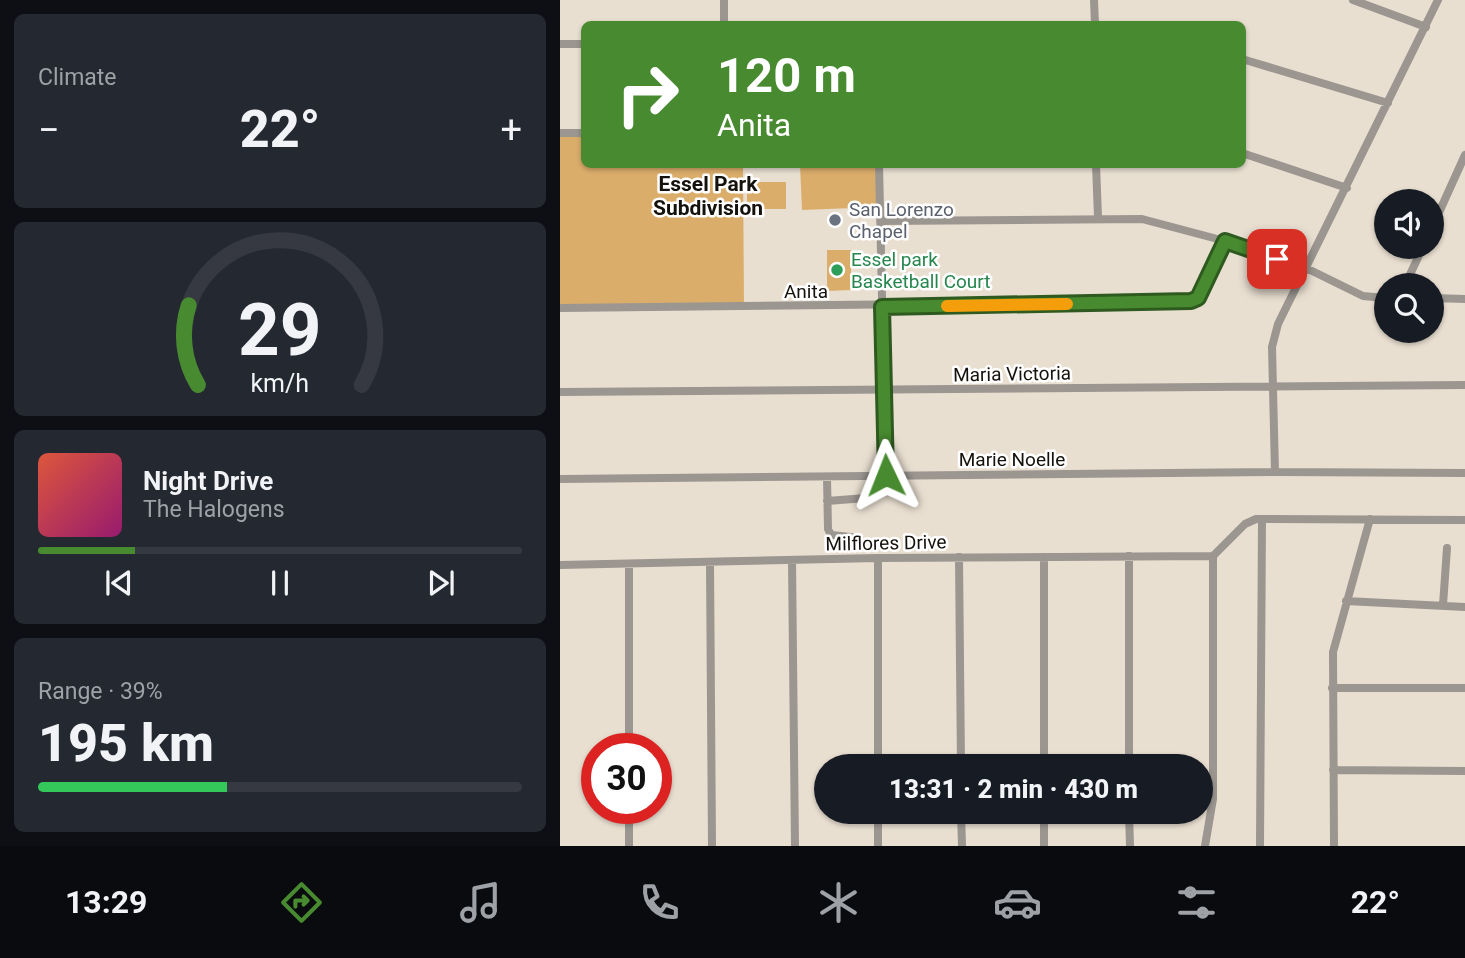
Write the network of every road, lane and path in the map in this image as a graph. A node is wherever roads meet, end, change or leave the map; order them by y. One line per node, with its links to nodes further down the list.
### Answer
1 (724, 0): 5 (street)
2 (1094, 0): 6 (street)
3 (1353, 0): 7 (street)
4 (1438, 0): 7 (street)
5 (724, 21)
6 (1095, 21)
7 (1426, 27): 11 (street)
8 (560, 44): 9 (street)
9 (581, 44)
10 (1246, 60): 11 (street)
11 (1388, 103): 18 (street)
12 (560, 133): 13 (street)
13 (581, 133)
14 (1246, 154): 18 (street)
15 (1465, 155): 19 (street)
16 (879, 168): 21 (street)
17 (1096, 168): 20 (street)
18 (1347, 188): 23 (street)
19 (1444, 201)
20 (1098, 217): 21 (street); 22 (street)
21 (881, 221): 27 (street)
22 (1225, 241): 23 (street); 27 (street, Anita)
23 (1304, 267): 24 (street); 30 (street)
24 (1374, 297)
25 (1444, 298): 26 (street)
26 (1465, 299)
27 (882, 307): 28 (street, Anita); 31 (street)
28 (560, 308)
29 (1465, 385): 30 (street, Maria Victoria)
30 (1273, 387): 31 (street, Maria Victoria); 33 (street)
31 (884, 391): 32 (street, Maria Victoria); 35 (street)
32 (560, 392)
33 (1275, 472): 34 (street, Marie Noelle); 35 (street, Marie Noelle)
34 (1465, 473)
35 (886, 475): 36 (street, Marie Noelle)
36 (827, 478): 37 (street, Marie Noelle); 39 (street)
37 (560, 479)
38 (866, 498): 39 (street)
39 (827, 501): 43 (street)
40 (1262, 519): 41 (street); 46 (street); 79 (street)
41 (1370, 519): 42 (street); 54 (street)
42 (1465, 520)
43 (851, 537)
44 (1447, 548): 55 (street)
45 (1129, 556): 46 (street, Milflores Drive); 48 (street, Milflores Drive); 63 (street)
46 (1213, 556): 78 (street)
47 (959, 557): 48 (street, Milflores Drive); 49 (street, Milflores Drive); 61 (street)
48 (1044, 557): 62 (street)
49 (878, 558): 50 (street, Milflores Drive); 60 (street)
50 (792, 559): 51 (street, Milflores Drive); 73 (street)
51 (710, 563): 52 (street, Milflores Drive); 72 (street)
52 (629, 564): 53 (street, Milflores Drive); 59 (street)
53 (560, 565)
54 (1346, 601): 55 (street); 57 (street)
55 (1443, 605): 56 (street)
56 (1465, 607)
57 (1332, 688): 58 (street); 64 (street)
58 (1465, 688)
59 (629, 733)
60 (878, 754)
61 (961, 754)
62 (1044, 754)
63 (1129, 754)
64 (1333, 771): 65 (street); 80 (street)
65 (1465, 771)
66 (629, 824): 71 (street)
67 (878, 824): 74 (street)
68 (961, 824): 75 (street)
69 (1044, 824): 76 (street)
70 (1129, 824): 77 (street)
71 (629, 846)
72 (712, 846)
73 (795, 846)
74 (878, 846)
75 (962, 846)
76 (1044, 846)
77 (1129, 846)
78 (1205, 846)
79 (1260, 846)
80 (1334, 846)

